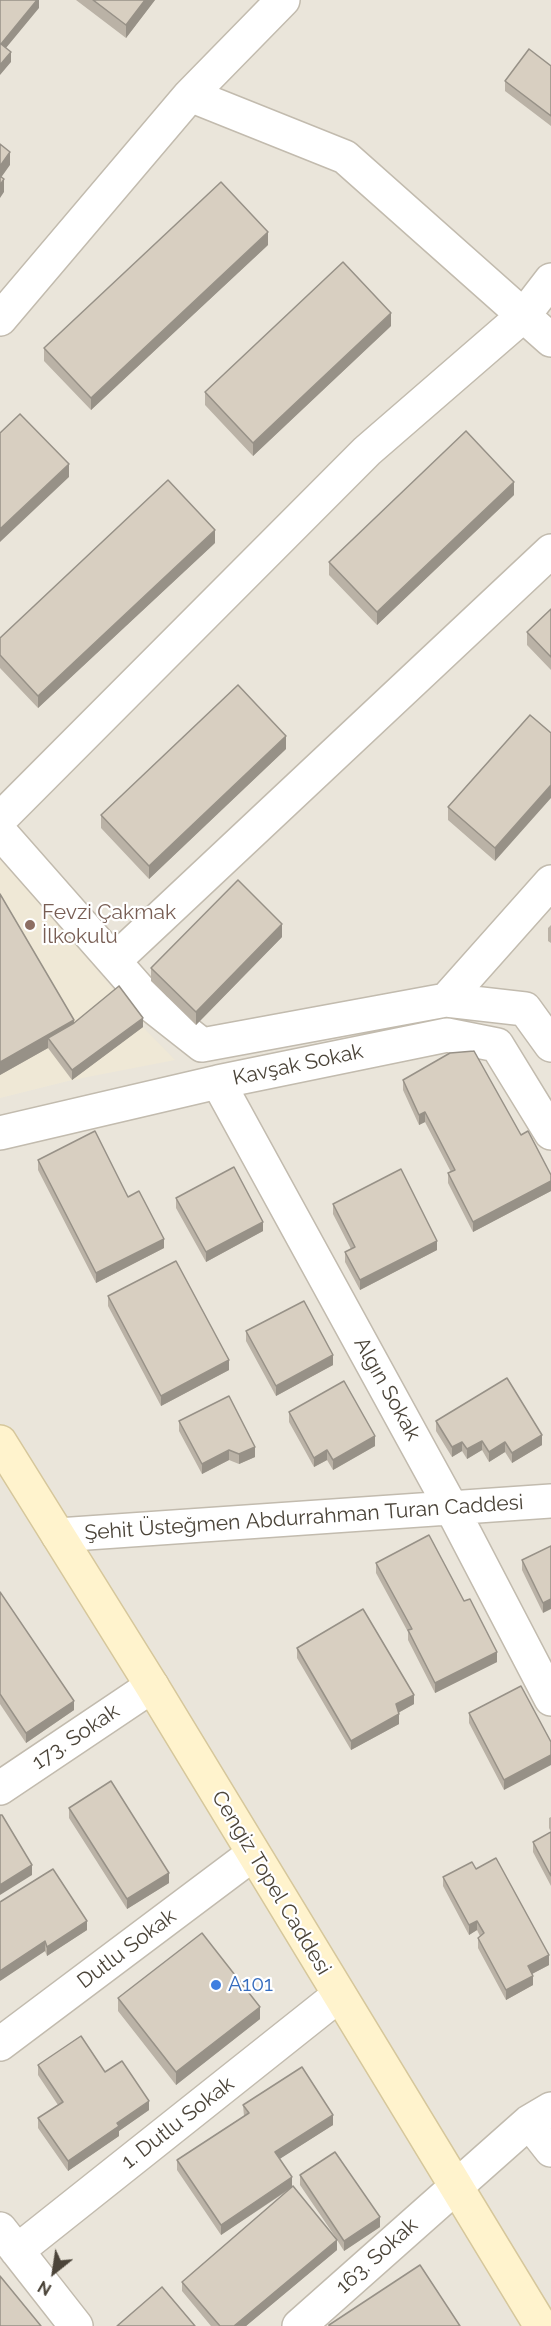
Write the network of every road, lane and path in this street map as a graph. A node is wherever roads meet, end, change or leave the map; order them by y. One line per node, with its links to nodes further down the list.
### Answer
1 (283, 0): 2 (street)
2 (190, 95): 4 (street); 5 (street)
3 (551, 280): 4 (street)
4 (524, 315): 6 (street); 8 (street)
5 (0, 319)
6 (551, 340)
7 (551, 551): 11 (street)
8 (0, 819)
9 (0, 832): 11 (street)
10 (551, 882): 12 (street)
11 (114, 961): 12 (street)
12 (446, 1000): 13 (street)
13 (551, 1045)
14 (219, 1082): 15 (street, Kavşak Sokak); 16 (street, Kavşak Sokak); 19 (street, Algın Sokak)
15 (0, 1133)
16 (551, 1133)
17 (0, 1442): 20 (main road, Cengiz Topel Caddesi)
18 (551, 1502): 19 (street, Şehit Üsteğmen Abdurrahman Turan Caddesi)
19 (452, 1509): 20 (street, Şehit Üsteğmen Abdurrahman Turan Caddesi); 22 (street, Algın Sokak)
20 (58, 1535): 21 (main road, Cengiz Topel Caddesi)
21 (152, 1686): 23 (street, 173. Sokak); 24 (main road, Cengiz Topel Caddesi)
22 (551, 1699)
23 (0, 1788)
24 (253, 1854): 25 (main road, Cengiz Topel Caddesi); 26 (street, Dutlu Sokak)
25 (339, 1995): 29 (main road, Cengiz Topel Caddesi); 30 (street, 1. Dutlu Sokak)
26 (0, 2044)
27 (540, 2115): 28 (street); 29 (street, 163. Sokak)
28 (551, 2150)
29 (454, 2186): 32 (street, 163. Sokak); 33 (main road, Cengiz Topel Caddesi)
30 (8, 2240): 31 (street)
31 (76, 2326)
32 (299, 2326)
33 (541, 2326)

